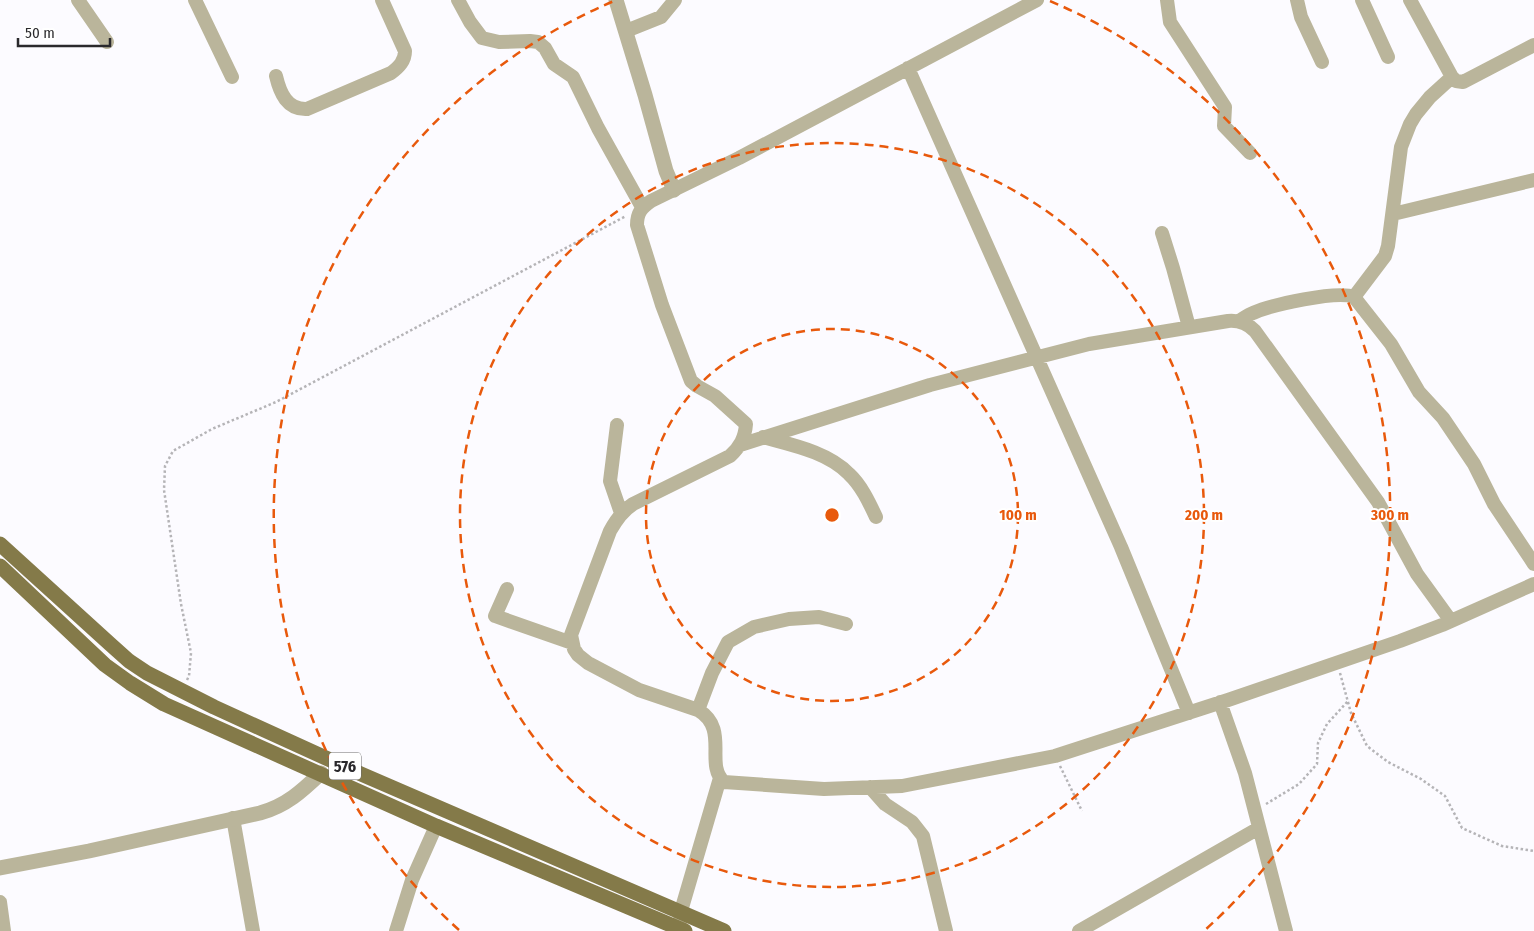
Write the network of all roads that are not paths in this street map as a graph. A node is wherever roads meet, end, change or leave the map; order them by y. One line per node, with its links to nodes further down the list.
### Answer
1 (78, 0): 13 (street)
2 (195, 0): 19 (street)
3 (382, 0): 18 (street)
4 (458, 0): 24 (street)
5 (616, 0): 12 (street)
6 (675, 0): 12 (street)
7 (1037, 0): 17 (street)
8 (1167, 0): 21 (street)
9 (1297, 0): 16 (street)
10 (1362, 0): 15 (street)
11 (1410, 0): 20 (street)
12 (626, 31): 23 (street)
13 (108, 42)
14 (1534, 45): 20 (street)
15 (1388, 57)
16 (1322, 62)
17 (908, 68): 23 (street); 30 (street)
18 (276, 76)
19 (232, 77)
20 (1452, 77): 25 (street)
21 (1250, 153)
22 (1534, 180): 25 (street)
23 (674, 190): 24 (street)
24 (642, 207): 33 (street)
25 (1393, 214): 27 (street)
26 (1162, 233): 29 (street)
27 (1354, 297): 28 (street); 37 (street)
28 (1239, 321): 29 (street); 41 (street)
29 (1189, 327): 30 (street)
30 (1036, 358): 32 (street); 46 (street)
31 (617, 425): 34 (street)
32 (763, 437): 33 (street); 35 (street)
33 (740, 445): 34 (street)
34 (621, 514): 43 (street)
35 (876, 517)
36 (0, 544): 55 (main road, 576)
37 (1534, 564)
38 (0, 566): 47 (main road, 576)
39 (1534, 584): 41 (street)
40 (507, 589): 43 (street)
41 (1451, 621): 44 (street)
42 (846, 624): 45 (street)
43 (572, 643): 45 (street)
44 (1220, 702): 46 (street); 52 (street)
45 (698, 710): 48 (street)
46 (1189, 713): 49 (street)
47 (320, 773): 50 (street); 51 (main road, 576)
48 (720, 778): 49 (street); 55 (street)
49 (870, 787): 61 (street)
50 (233, 818): 53 (street); 58 (street)
51 (436, 826): 56 (main road, 576); 59 (street)
52 (1259, 828): 62 (street); 63 (street)
53 (0, 868)
54 (0, 902): 57 (street)
55 (681, 911): 56 (street); 60 (main road, 576)
56 (681, 930)
57 (4, 931)
58 (254, 931)
59 (396, 931)
60 (724, 931)
61 (946, 931)
62 (1079, 931)
63 (1286, 931)

